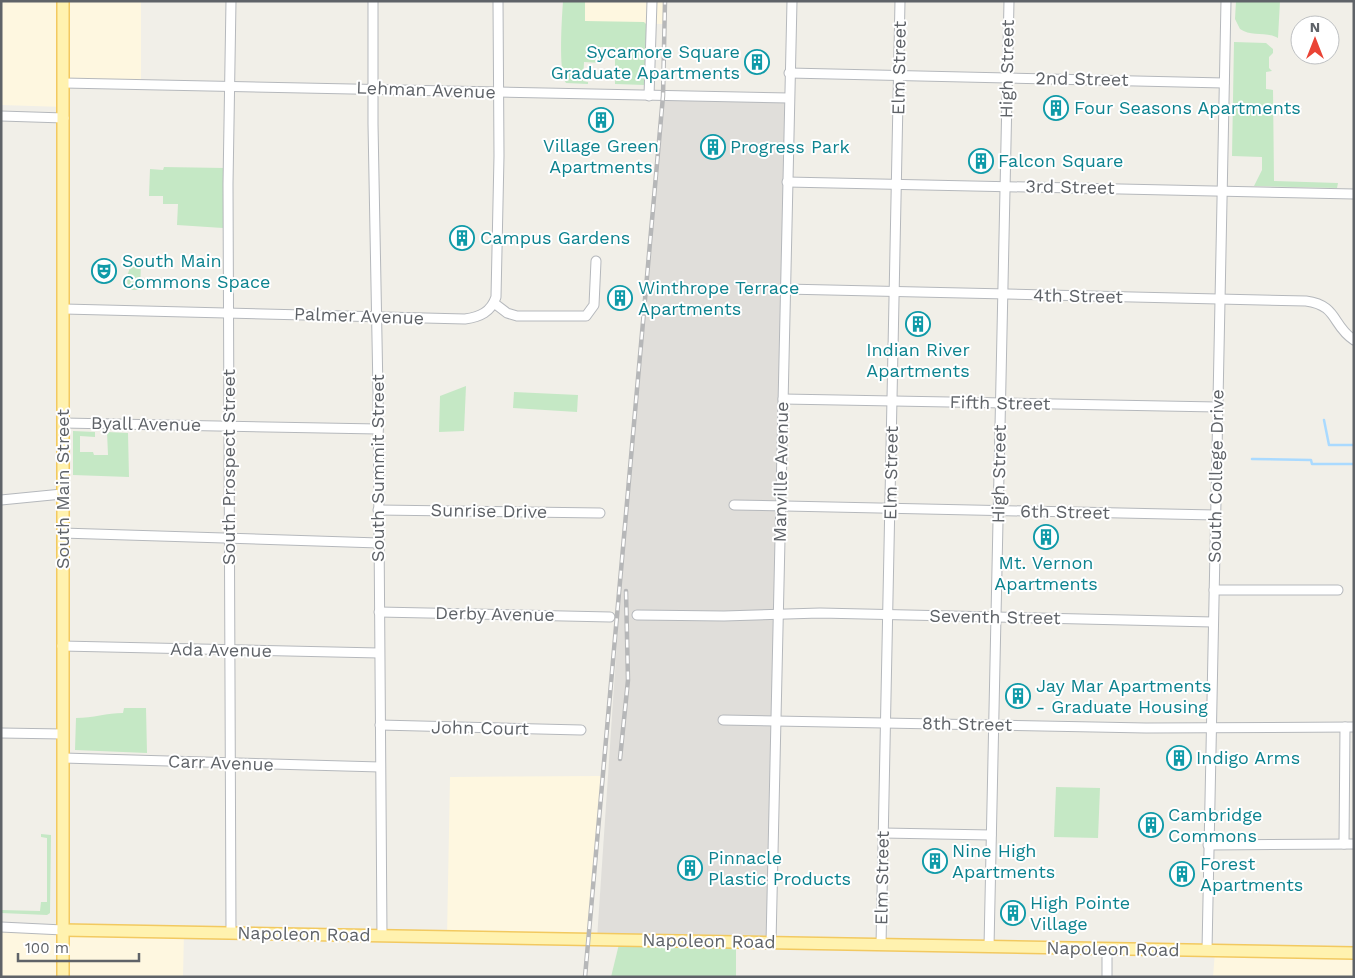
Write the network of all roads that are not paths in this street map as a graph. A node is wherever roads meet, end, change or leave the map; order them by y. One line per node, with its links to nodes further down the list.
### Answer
1 (64, 1): 14 (main road, South Main Street)
2 (231, 1): 15 (street, South Prospect Street)
3 (373, 1): 16 (street, South Summit Street)
4 (498, 1): 17 (street)
5 (652, 1): 18 (street)
6 (792, 1): 10 (street, Manville Avenue)
7 (900, 1): 11 (street, Elm Street)
8 (1009, 1): 12 (street, High Street)
9 (1226, 1): 13 (street, South College Drive)
10 (789, 73): 11 (street, 2nd Street); 19 (street, Manville Avenue)
11 (899, 76): 12 (street, 2nd Street); 23 (street, Elm Street)
12 (1007, 77): 13 (street, 2nd Street); 24 (street, High Street)
13 (1224, 82): 25 (street, South College Drive)
14 (64, 83): 15 (street, Lehman Avenue); 21 (main road, South Main Street)
15 (231, 86): 16 (street, Lehman Avenue); 34 (street, South Prospect Street)
16 (373, 89): 17 (street, Lehman Avenue); 35 (street, South Summit Street)
17 (498, 92): 18 (street, Lehman Avenue); 32 (street)
18 (649, 96): 19 (street, Lehman Avenue)
19 (789, 98): 22 (street, Manville Avenue)
20 (1, 116): 21 (street)
21 (64, 118): 33 (main road, South Main Street)
22 (787, 182): 23 (street, 3rd Street); 28 (street, Manville Avenue)
23 (896, 183): 24 (street, 3rd Street); 29 (street, Elm Street)
24 (1005, 185): 25 (street, 3rd Street); 30 (street, High Street)
25 (1222, 190): 26 (street, 3rd Street); 31 (street, South College Drive)
26 (1354, 194)
27 (596, 261): 32 (street)
28 (785, 290): 29 (street, 4th Street); 37 (street, Manville Avenue)
29 (894, 291): 30 (street, 4th Street); 38 (street, Elm Street)
30 (1002, 294): 31 (street, 4th Street); 39 (street, High Street)
31 (1219, 298): 36 (street, 4th Street); 40 (street, South College Drive)
32 (494, 303): 35 (street, Palmer Avenue)
33 (64, 309): 34 (street, Palmer Avenue); 41 (main road, South Main Street)
34 (228, 313): 35 (street, Palmer Avenue); 42 (street, South Prospect Street)
35 (376, 318): 43 (street, South Summit Street)
36 (1354, 340)
37 (783, 399): 38 (street, Fifth Street); 47 (street, Manville Avenue)
38 (892, 401): 39 (street, Fifth Street); 48 (street, Elm Street)
39 (1000, 402): 40 (street, Fifth Street); 50 (street, High Street)
40 (1217, 407): 52 (street, South College Drive)
41 (63, 423): 42 (street, Byall Avenue); 44 (main road, South Main Street)
42 (229, 426): 43 (street, Byall Avenue); 54 (street, South Prospect Street)
43 (378, 429): 49 (street, South Summit Street)
44 (62, 494): 45 (street); 53 (main road, South Main Street)
45 (1, 500)
46 (734, 506): 47 (street, 6th Street)
47 (781, 506): 48 (street, 6th Street); 59 (street, Manville Avenue)
48 (890, 508): 50 (street, 6th Street); 61 (street, Elm Street)
49 (378, 510): 51 (street, Sunrise Drive); 55 (street, South Summit Street)
50 (998, 511): 52 (street, 6th Street); 63 (street, High Street)
51 (600, 513)
52 (1215, 516): 56 (street, South College Drive)
53 (62, 533): 54 (street); 65 (main road, South Main Street)
54 (229, 538): 55 (street); 66 (street, South Prospect Street)
55 (379, 543): 58 (street, South Summit Street)
56 (1214, 590): 57 (street); 64 (street, South College Drive)
57 (1338, 590)
58 (379, 612): 62 (street, Derby Avenue); 67 (street, South Summit Street)
59 (778, 613): 60 (street); 61 (street, Seventh Street); 69 (street, Manville Avenue)
60 (637, 615)
61 (888, 615): 63 (street, Seventh Street); 70 (street, Elm Street)
62 (610, 617)
63 (996, 617): 64 (street, Seventh Street); 71 (street, High Street)
64 (1213, 622): 74 (street, South College Drive)
65 (62, 646): 66 (street, Ada Avenue); 77 (main road, South Main Street)
66 (229, 651): 67 (street, Ada Avenue); 79 (street, South Prospect Street)
67 (379, 653): 72 (street, South Summit Street)
68 (723, 720): 69 (street, 8th Street)
69 (775, 720): 70 (street, 8th Street); 90 (street, Manville Avenue)
70 (886, 723): 71 (street, 8th Street); 81 (street, Elm Street)
71 (993, 724): 74 (street, 8th Street); 82 (street, High Street)
72 (380, 725): 75 (street, John Court); 80 (street, South Summit Street)
73 (1349, 727): 74 (street, 8th Street); 83 (street)
74 (1210, 728): 85 (street, South College Drive)
75 (581, 730)
76 (1, 733): 77 (street)
77 (63, 734): 78 (main road, South Main Street)
78 (63, 758): 79 (street, Carr Avenue); 87 (main road, South Main Street)
79 (230, 763): 80 (street, Carr Avenue); 88 (street, South Prospect Street)
80 (380, 767): 89 (street, South Summit Street)
81 (883, 833): 82 (street); 91 (street, Elm Street)
82 (991, 835): 92 (street, High Street)
83 (1344, 844): 84 (street); 85 (street)
84 (1354, 844)
85 (1208, 846): 94 (street, South College Drive)
86 (1, 926): 87 (street)
87 (63, 930): 88 (main road, Napoleon Road); 96 (main road, South Main Street)
88 (231, 933): 89 (main road, Napoleon Road)
89 (382, 935): 90 (main road, Napoleon Road)
90 (771, 942): 91 (main road, Napoleon Road)
91 (881, 944): 92 (main road, Napoleon Road)
92 (989, 947): 93 (main road, Napoleon Road)
93 (1107, 949): 94 (main road, Napoleon Road); 97 (street)
94 (1207, 950): 95 (main road, Napoleon Road)
95 (1354, 953)
96 (63, 977)
97 (1107, 977)

